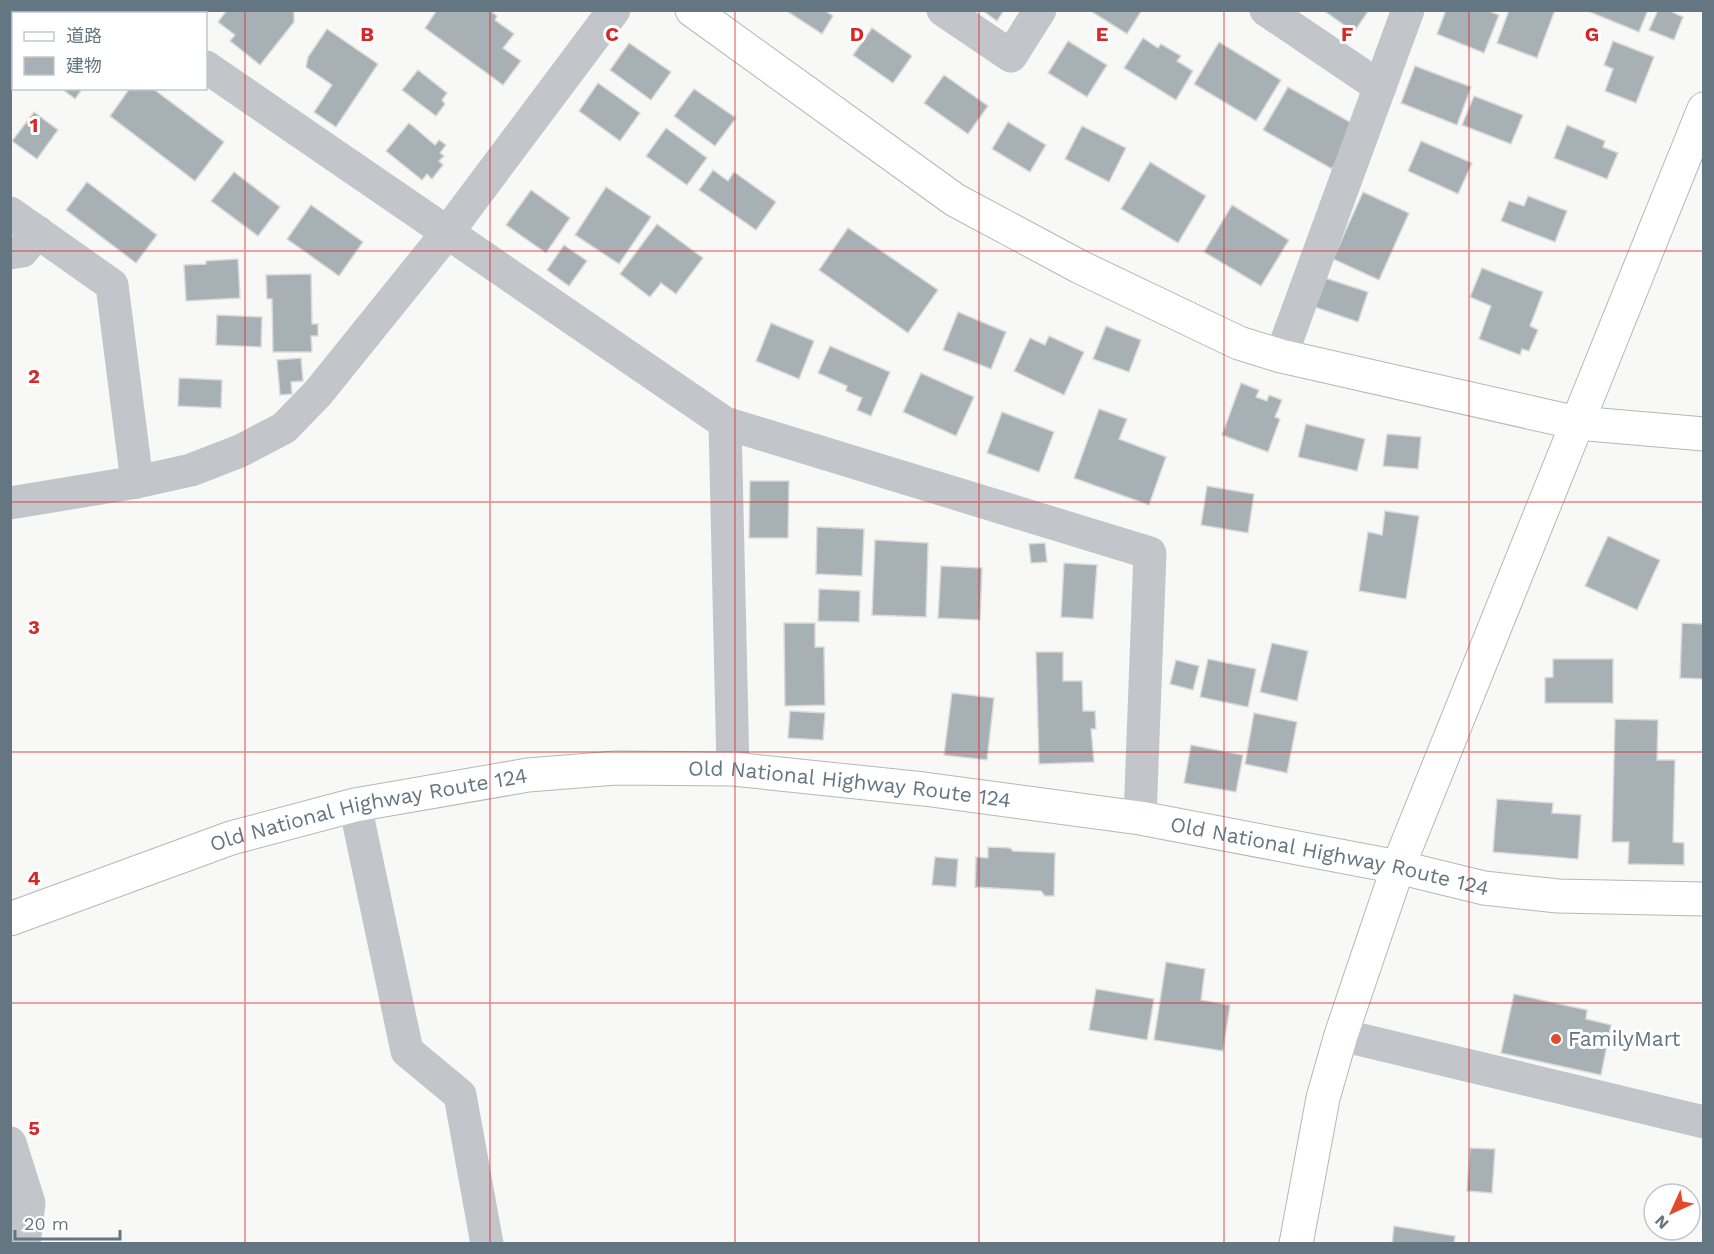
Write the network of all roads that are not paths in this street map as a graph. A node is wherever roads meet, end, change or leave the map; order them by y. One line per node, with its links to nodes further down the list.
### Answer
1 (614, 10): 12 (street)
2 (692, 10): 14 (main road)
3 (943, 10): 4 (street)
4 (1040, 10)
5 (1266, 10): 8 (street)
6 (1408, 10): 8 (street)
7 (207, 68): 12 (street)
8 (1380, 87): 14 (street)
9 (1704, 109): 16 (main road)
10 (10, 213): 11 (street)
11 (38, 232): 13 (street); 18 (street)
12 (447, 233): 15 (street); 18 (street)
13 (10, 254)
14 (1281, 356): 16 (main road)
15 (724, 423): 20 (street); 22 (street)
16 (1577, 423): 17 (main road); 23 (main road)
17 (1704, 434)
18 (137, 482): 19 (street)
19 (10, 503)
20 (733, 769): 21 (main road, Old National Highway Route 124); 22 (main road, Old National Highway Route 124)
21 (355, 805): 25 (main road, Old National Highway Route 124); 30 (street)
22 (1140, 818): 23 (main road, Old National Highway Route 124)
23 (1398, 867): 24 (main road, Old National Highway Route 124); 26 (main road)
24 (1704, 899)
25 (10, 919)
26 (1341, 1035): 27 (street); 31 (main road)
27 (1704, 1122)
28 (10, 1143): 29 (street)
29 (24, 1244)
30 (487, 1244)
31 (1296, 1244)

